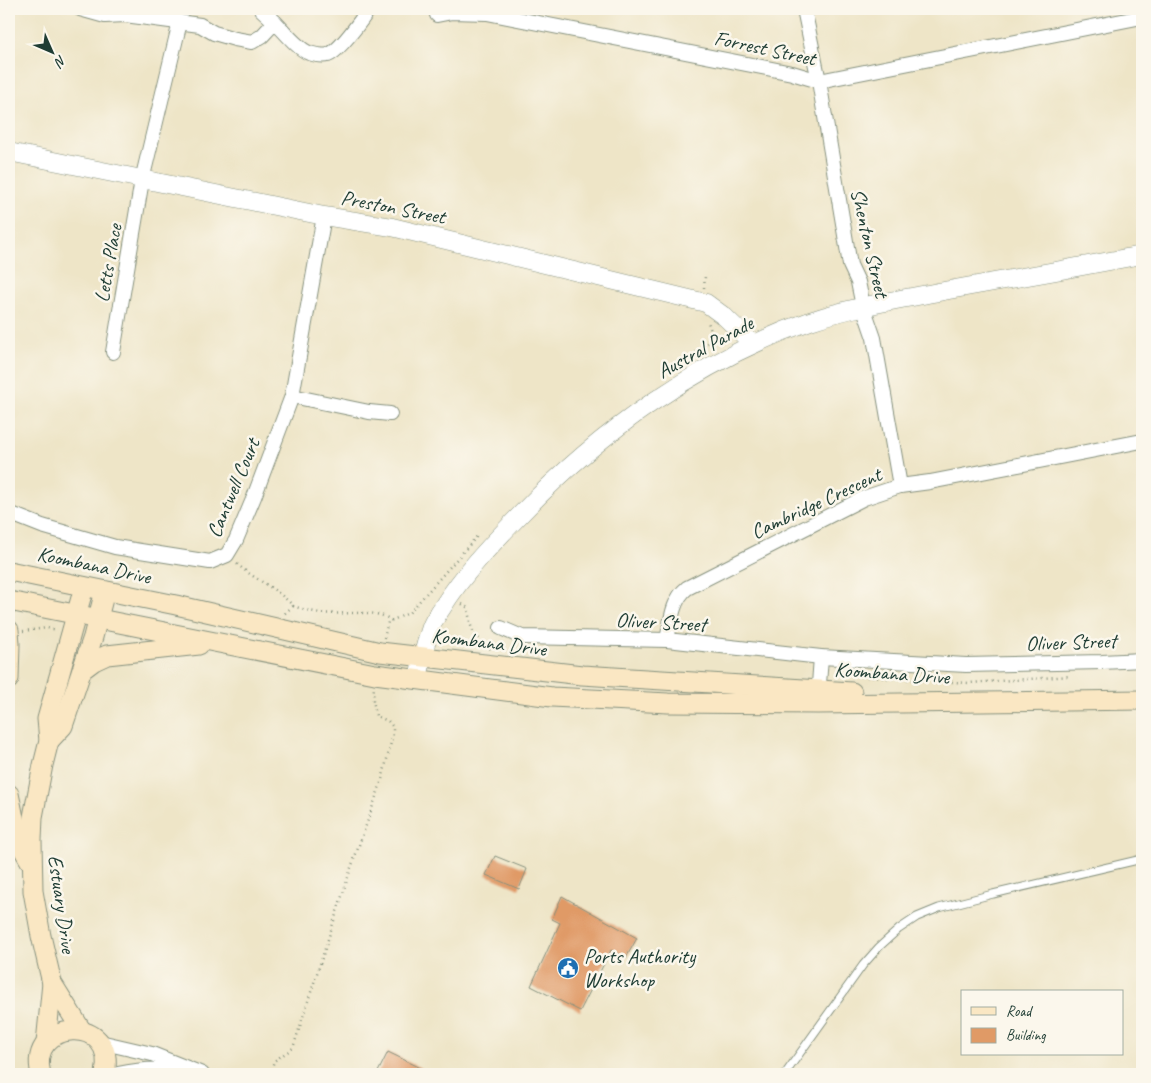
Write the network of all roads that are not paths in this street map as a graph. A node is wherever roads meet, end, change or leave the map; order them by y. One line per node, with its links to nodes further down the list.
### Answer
1 (80, 9): 7 (street)
2 (261, 9): 8 (street)
3 (369, 9): 8 (street)
4 (804, 9): 9 (street, Shenton Street)
5 (437, 16): 9 (street, Forrest Street)
6 (1142, 17): 9 (street, Forrest Street)
7 (180, 22): 8 (street); 11 (street, Letts Place)
8 (275, 22)
9 (819, 80): 14 (street, Shenton Street)
10 (9, 152): 11 (street, Preston Street)
11 (142, 180): 12 (street, Preston Street); 16 (street, Letts Place)
12 (324, 216): 15 (street, Preston Street); 17 (street, Cantwell Court)
13 (1142, 255): 14 (street, Austral Parade)
14 (863, 306): 15 (street, Austral Parade); 20 (street, Shenton Street)
15 (753, 344): 32 (street, Austral Parade)
16 (113, 352)
17 (292, 396): 18 (street); 21 (street, Cantwell Court)
18 (390, 414)
19 (1142, 441): 20 (street, Cambridge Crescent)
20 (900, 486): 30 (street, Cambridge Crescent)
21 (9, 513)
22 (9, 571): 23 (main road, Koombana Drive)
23 (84, 587): 24 (main road, Koombana Drive); 26 (main road, Estuary Drive)
24 (105, 591): 27 (main road, Estuary Drive); 32 (main road, Koombana Drive)
25 (9, 601): 26 (main road, Koombana Drive)
26 (76, 615): 27 (main road, Koombana Drive); 40 (main road, Estuary Drive)
27 (98, 619): 31 (main road, Koombana Drive); 35 (main road, Estuary Drive)
28 (501, 628): 30 (street, Oliver Street)
29 (15, 631): 36 (main road)
30 (667, 640): 33 (street, Oliver Street)
31 (215, 643): 35 (main road); 37 (main road, Koombana Drive)
32 (422, 656): 37 (street, Austral Parade); 38 (main road, Koombana Drive)
33 (821, 657): 34 (street, Oliver Street); 38 (street)
34 (1142, 660)
35 (82, 670): 40 (main road, Estuary Drive)
36 (9, 679)
37 (418, 680): 38 (main road, Koombana Drive)
38 (818, 697): 39 (main road, Koombana Drive)
39 (1142, 700)
40 (49, 741): 43 (main road, Estuary Drive)
41 (9, 794): 43 (main road)
42 (1142, 859): 52 (lane)
43 (32, 865): 44 (main road, Estuary Drive)
44 (52, 983): 45 (main road, Estuary Drive); 47 (main road, Estuary Drive)
45 (82, 1031): 46 (main road); 47 (main road)
46 (100, 1042): 49 (main road); 51 (street)
47 (46, 1043): 48 (main road, Estuary Drive)
48 (41, 1074)
49 (105, 1074)
50 (118, 1074): 51 (street)
51 (200, 1074)
52 (785, 1074)

